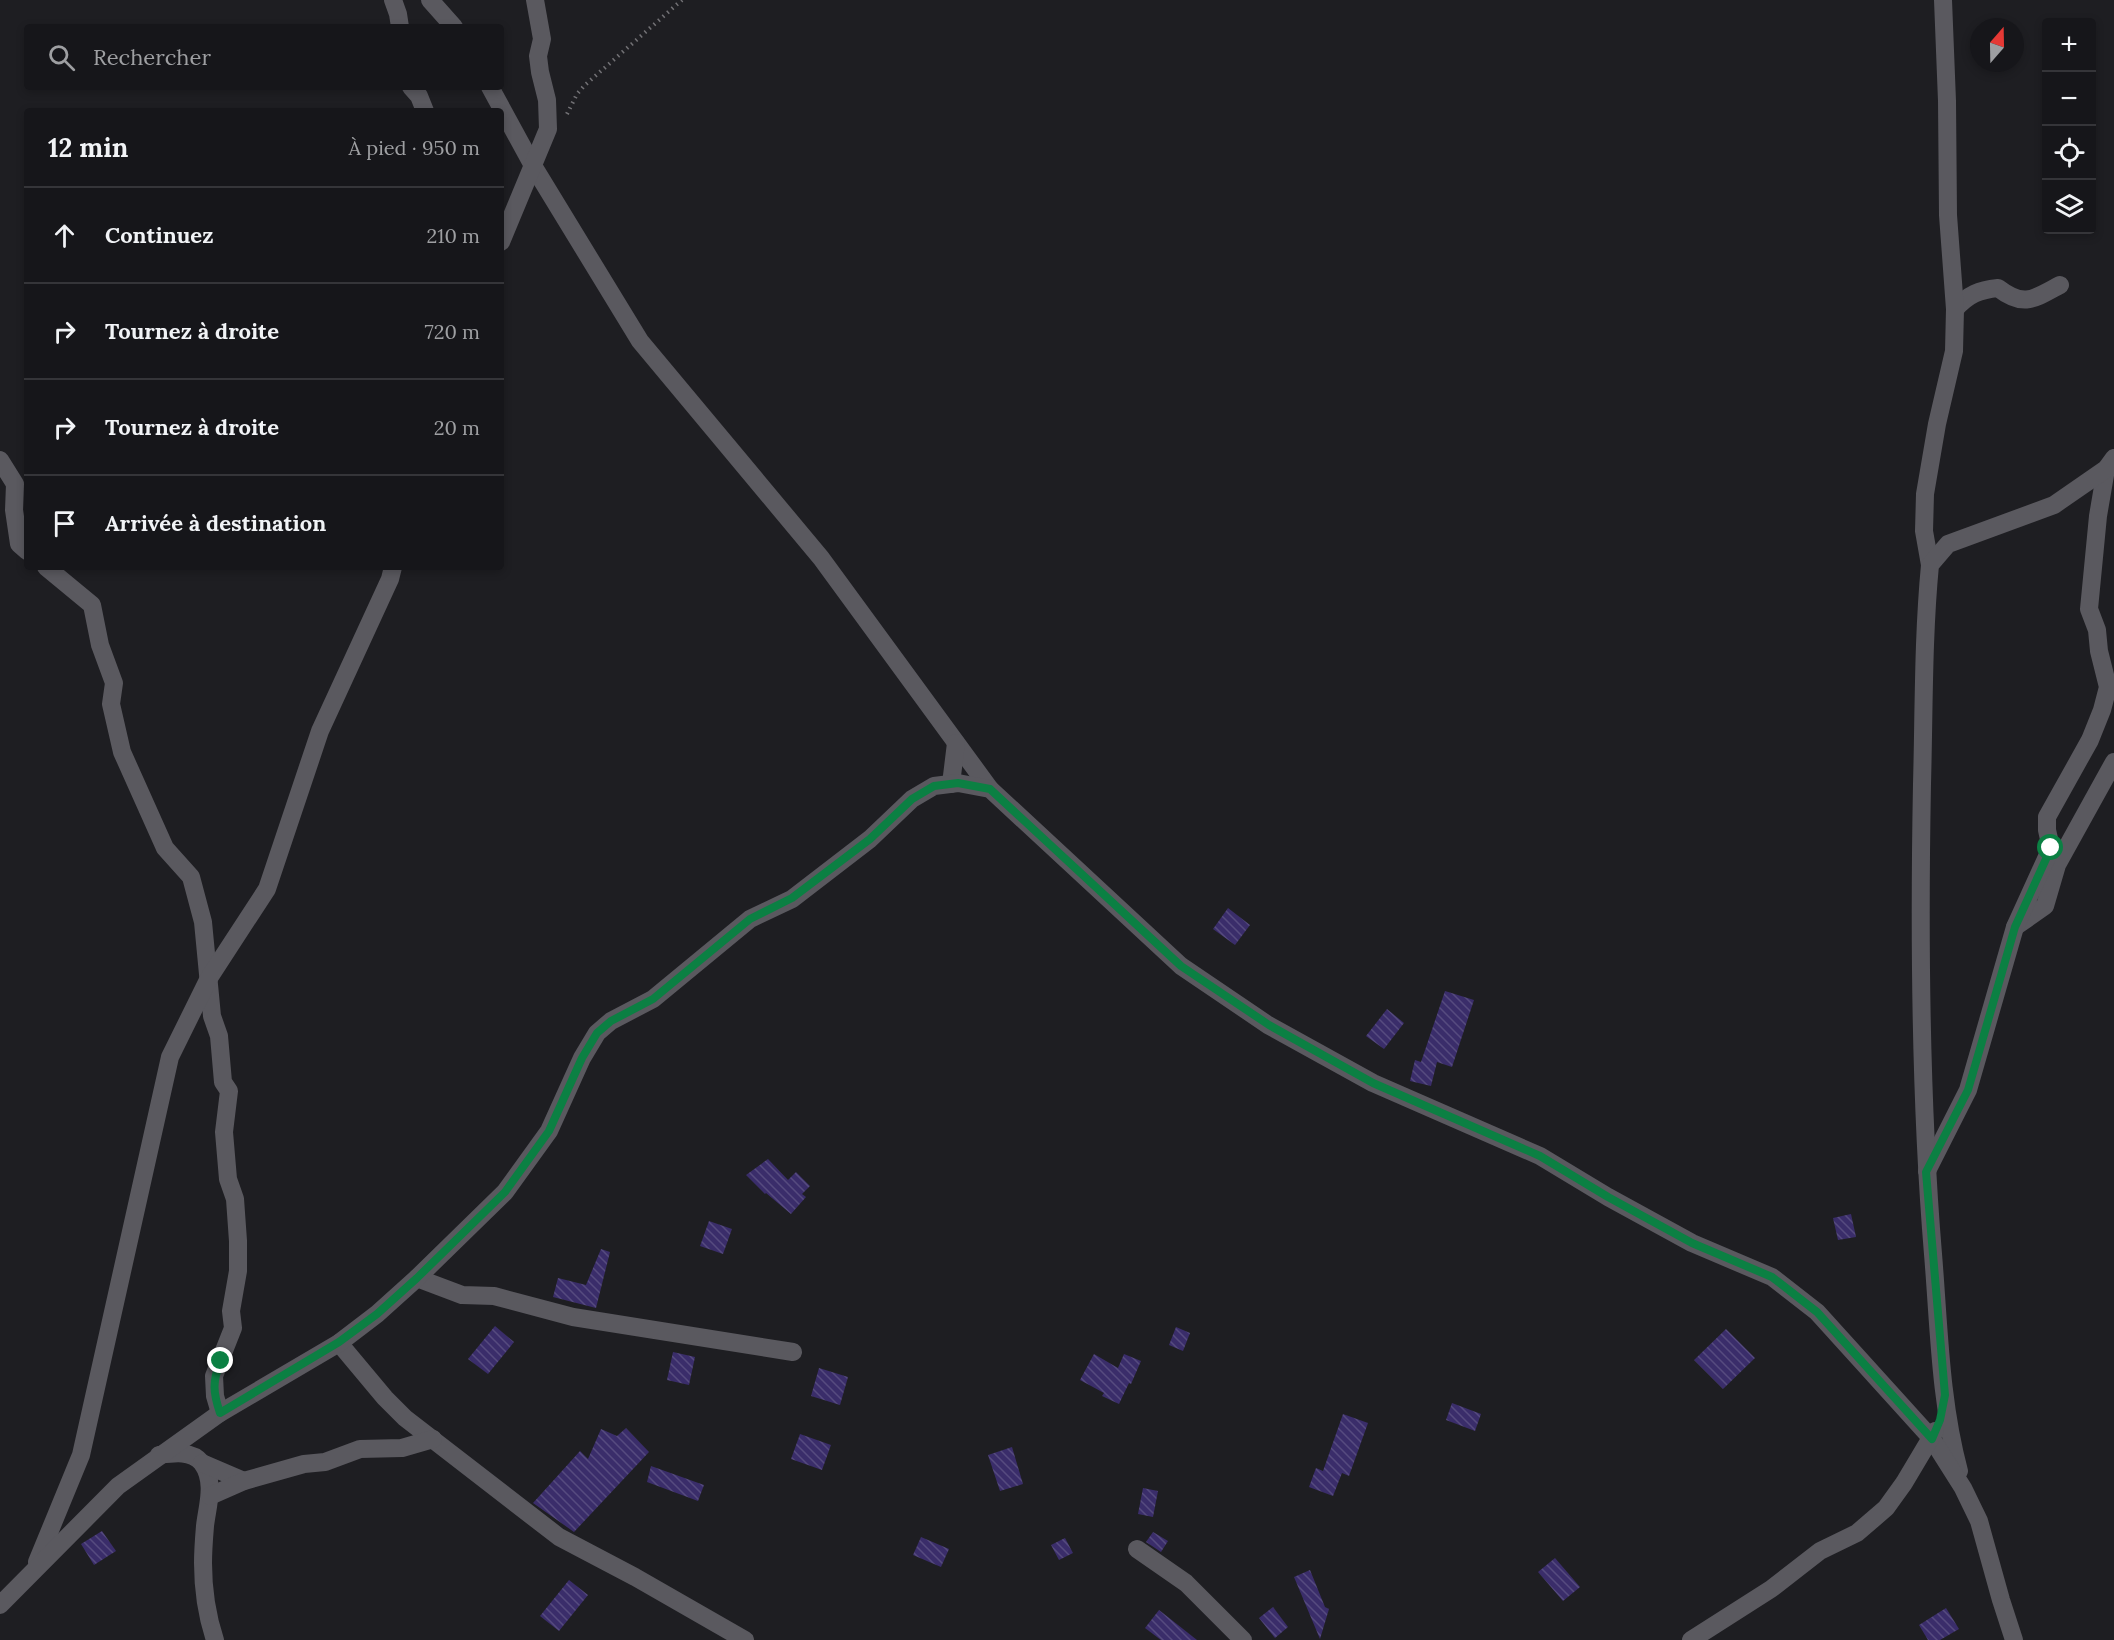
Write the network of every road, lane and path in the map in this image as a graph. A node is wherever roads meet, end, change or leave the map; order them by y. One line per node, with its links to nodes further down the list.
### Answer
1 (393, 0): 6 (street)
2 (430, 0): 7 (street)
3 (536, 0): 13 (street)
4 (682, 0): 13 (path)
5 (1943, 0): 17 (street)
6 (400, 24)
7 (451, 24)
8 (414, 90): 10 (street)
9 (492, 90): 11 (street)
10 (424, 108)
11 (501, 108)
12 (504, 113): 14 (street)
13 (548, 129): 14 (street)
14 (532, 164): 15 (street); 24 (street)
15 (504, 234)
16 (2060, 285): 17 (street)
17 (1955, 309): 21 (street)
18 (0, 460): 20 (street)
19 (2110, 464): 21 (street); 28 (street)
20 (24, 548)
21 (1929, 565): 30 (street)
22 (50, 570): 29 (street)
23 (392, 570): 29 (street)
24 (956, 743): 26 (street); 27 (street)
25 (2114, 762): 28 (street)
26 (951, 784): 27 (street); 31 (street)
27 (990, 789): 37 (street)
28 (2015, 927): 30 (street)
29 (209, 978): 35 (street); 44 (street)
30 (1926, 1172): 34 (street)
31 (417, 1278): 32 (street); 33 (street)
32 (339, 1342): 35 (street); 36 (street)
33 (793, 1352)
34 (1945, 1395): 37 (street); 41 (street)
35 (220, 1413): 38 (street)
36 (433, 1439): 40 (street); 47 (street)
37 (1932, 1439): 41 (street); 49 (street)
38 (159, 1455): 39 (street); 44 (street)
39 (202, 1463): 40 (street); 42 (street)
40 (244, 1481): 42 (street)
41 (1963, 1488): 50 (street)
42 (210, 1496): 46 (street)
43 (1137, 1549): 48 (street)
44 (34, 1570): 45 (street)
45 (0, 1605)
46 (215, 1640)
47 (745, 1640)
48 (1243, 1640)
49 (1691, 1640)
50 (2014, 1640)

